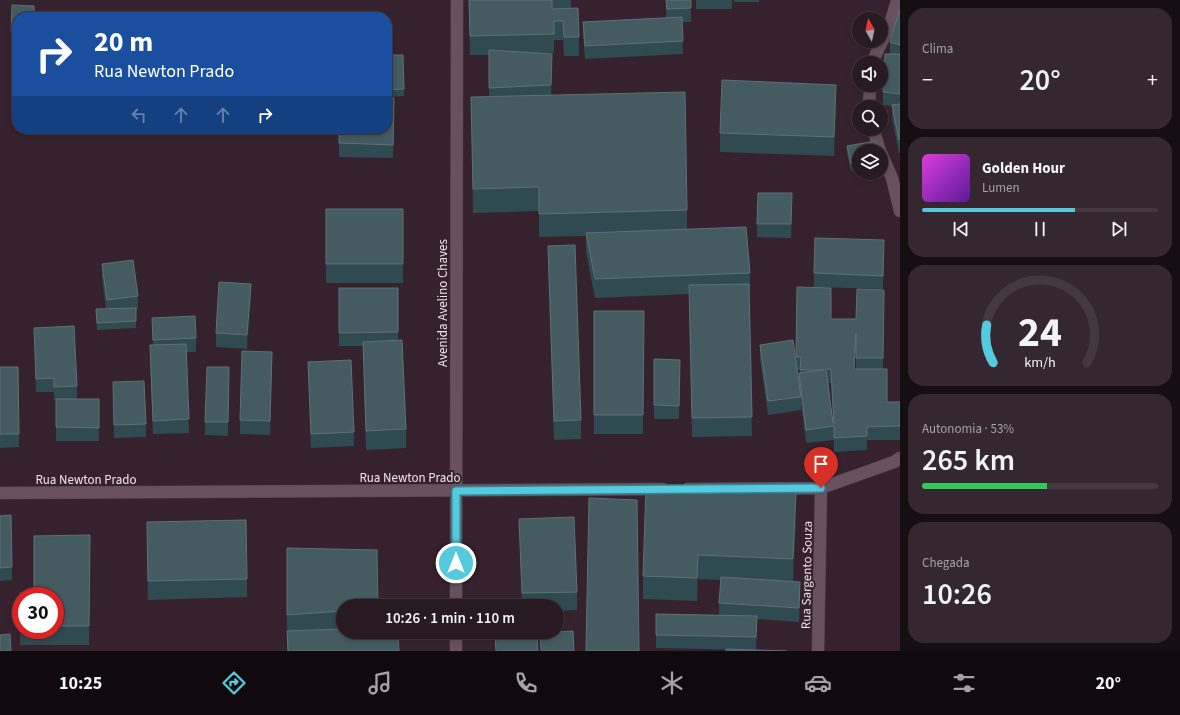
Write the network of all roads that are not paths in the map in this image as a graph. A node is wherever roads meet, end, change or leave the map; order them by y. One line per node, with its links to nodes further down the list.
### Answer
1 (457, 0): 8 (street, Avenida Avelino Chaves)
2 (897, 0): 3 (street)
3 (876, 56)
4 (888, 169): 5 (street)
5 (900, 211)
6 (900, 458): 7 (street)
7 (821, 488): 8 (street, Rua Newton Prado); 13 (street, Rua Sargento Souza)
8 (456, 491): 9 (street, Rua Newton Prado); 10 (street, Avenida Avelino Chaves)
9 (0, 493)
10 (456, 599)
11 (456, 639): 12 (street)
12 (456, 651)
13 (818, 651)

